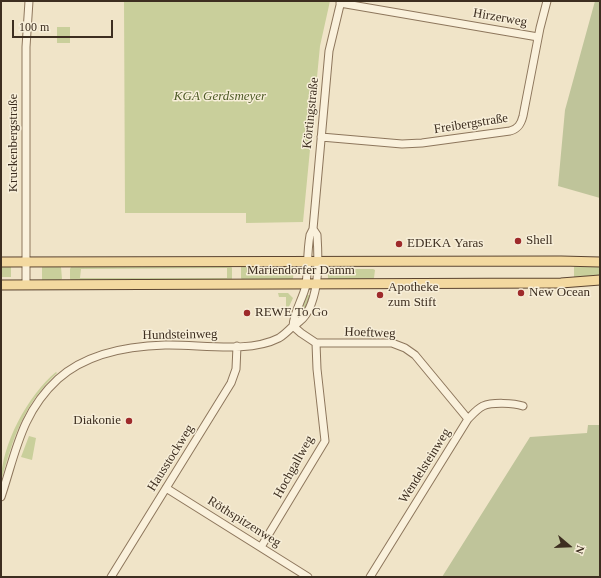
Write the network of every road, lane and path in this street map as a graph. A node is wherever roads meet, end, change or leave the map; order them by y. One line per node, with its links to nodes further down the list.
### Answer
1 (29, 1): 9 (street, Kruckenbergstraße)
2 (547, 1): 4 (street, Freibergstraße)
3 (340, 2): 4 (street, Hirzerweg); 5 (street, Körtingstraße)
4 (538, 37): 5 (street, Freibergstraße)
5 (321, 137): 6 (street, Körtingstraße)
6 (313, 229): 7 (street, Körtingstraße); 10 (street, Körtingstraße)
7 (307, 261): 9 (main road, Mariendorfer Damm); 10 (main road, Mariendorfer Damm); 13 (street)
8 (1, 262): 9 (main road, Mariendorfer Damm)
9 (26, 262): 16 (street, Kruckenbergstraße)
10 (317, 262): 11 (main road, Mariendorfer Damm); 14 (street, Körtingstraße)
11 (600, 262)
12 (600, 280): 14 (main road, Mariendorfer Damm)
13 (306, 284): 14 (main road, Mariendorfer Damm); 16 (main road, Mariendorfer Damm); 17 (street)
14 (317, 284): 17 (street, Hundsteinweg)
15 (1, 285): 16 (main road, Mariendorfer Damm)
16 (26, 285)
17 (293, 326): 18 (street); 19 (street, Hundsteinweg)
18 (316, 344): 21 (street, Hoeftweg); 24 (street, Hochgallweg)
19 (237, 346): 22 (street, Hausstockweg); 23 (street, Hundsteinweg)
20 (524, 406): 21 (street, Wendelsteinweg)
21 (468, 419): 27 (street, Wendelsteinweg)
22 (166, 488): 24 (street, Röthspitzenweg); 25 (street, Hausstockweg)
23 (1, 497)
24 (261, 547): 26 (street, Röthspitzenweg)
25 (111, 577)
26 (308, 577)
27 (370, 577)

